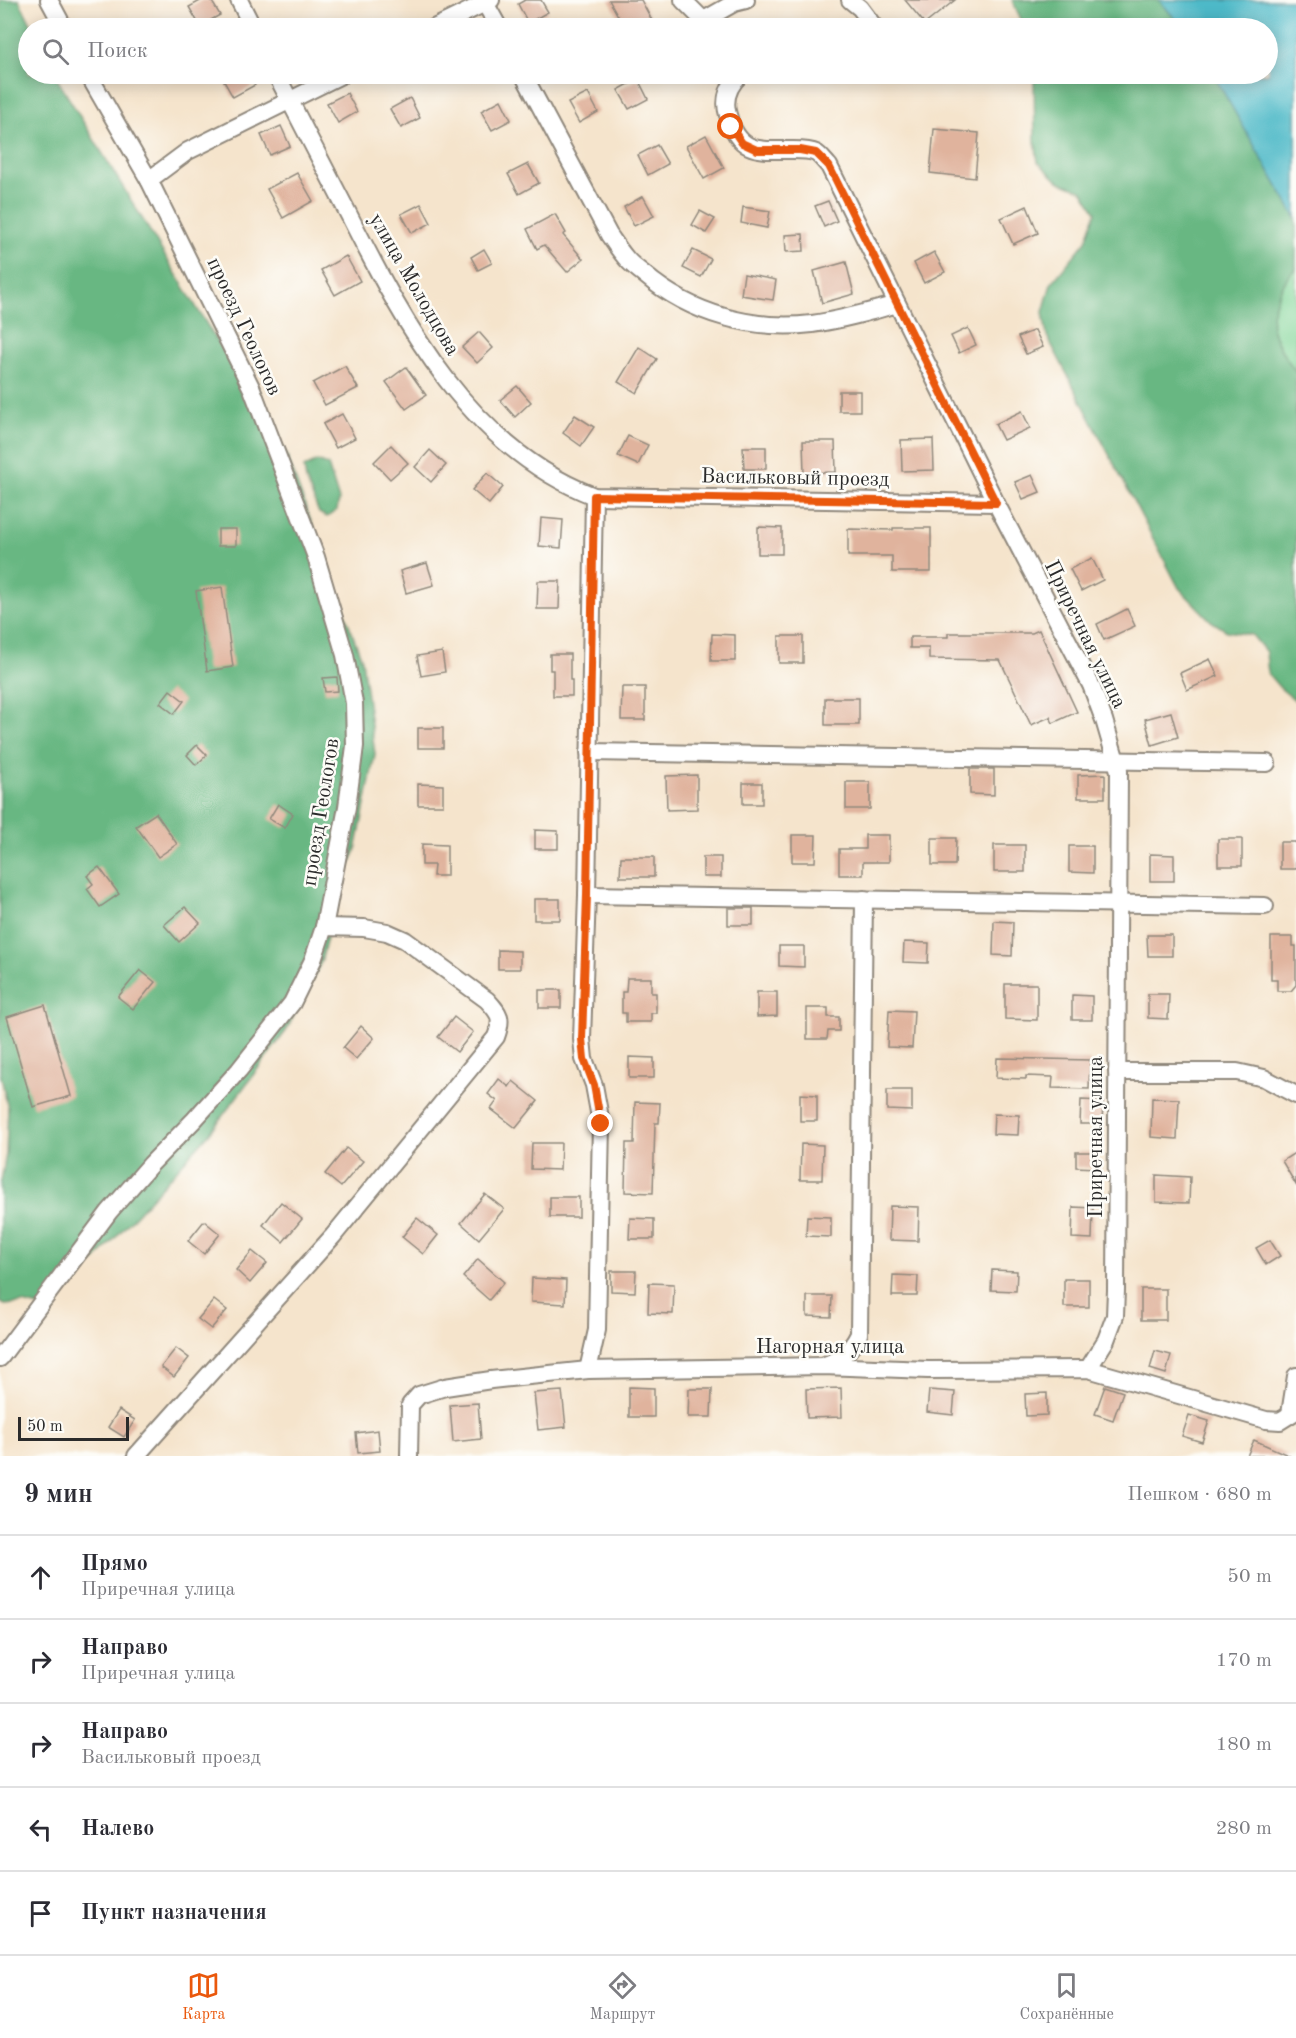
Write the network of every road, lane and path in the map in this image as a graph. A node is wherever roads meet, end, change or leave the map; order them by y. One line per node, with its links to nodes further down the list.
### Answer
1 (49, 0): 7 (street)
2 (239, 0): 8 (street)
3 (683, 0): 11 (street)
4 (746, 0): 12 (street)
5 (850, 0): 13 (street)
6 (488, 1): 9 (street); 10 (street)
7 (59, 18)
8 (248, 18)
9 (454, 18)
10 (495, 18)
11 (703, 18)
12 (717, 18)
13 (868, 18)
14 (94, 84): 20 (street, проезд Геологов)
15 (281, 84): 19 (street, улица Молодцова)
16 (323, 84): 19 (street)
17 (528, 84): 21 (street)
18 (734, 84): 21 (street, Приречная улица)
19 (290, 100): 20 (street); 22 (street, улица Молодцова)
20 (149, 180): 31 (street, проезд Геологов)
21 (897, 304): 23 (street, Приречная улица)
22 (594, 496): 23 (street, Васильковый проезд); 24 (street)
23 (996, 503): 25 (street, Приречная улица)
24 (589, 752): 25 (street); 27 (street)
25 (1115, 761): 26 (street); 29 (street, Приречная улица)
26 (1268, 763)
27 (587, 895): 28 (street); 37 (street)
28 (864, 899): 29 (street); 35 (street)
29 (1118, 904): 30 (street); 32 (street, Приречная улица)
30 (1265, 906)
31 (324, 927): 34 (street, проезд Геологов); 40 (street)
32 (1117, 1072): 33 (street); 36 (street, Приречная улица)
33 (1296, 1095)
34 (0, 1358)
35 (823, 1366): 36 (street, Нагорная улица); 37 (street, Нагорная улица)
36 (1088, 1369): 39 (street, Нагорная улица)
37 (588, 1370): 41 (street, Нагорная улица)
38 (1296, 1376): 39 (street)
39 (1293, 1412)
40 (136, 1456)
41 (409, 1456)

